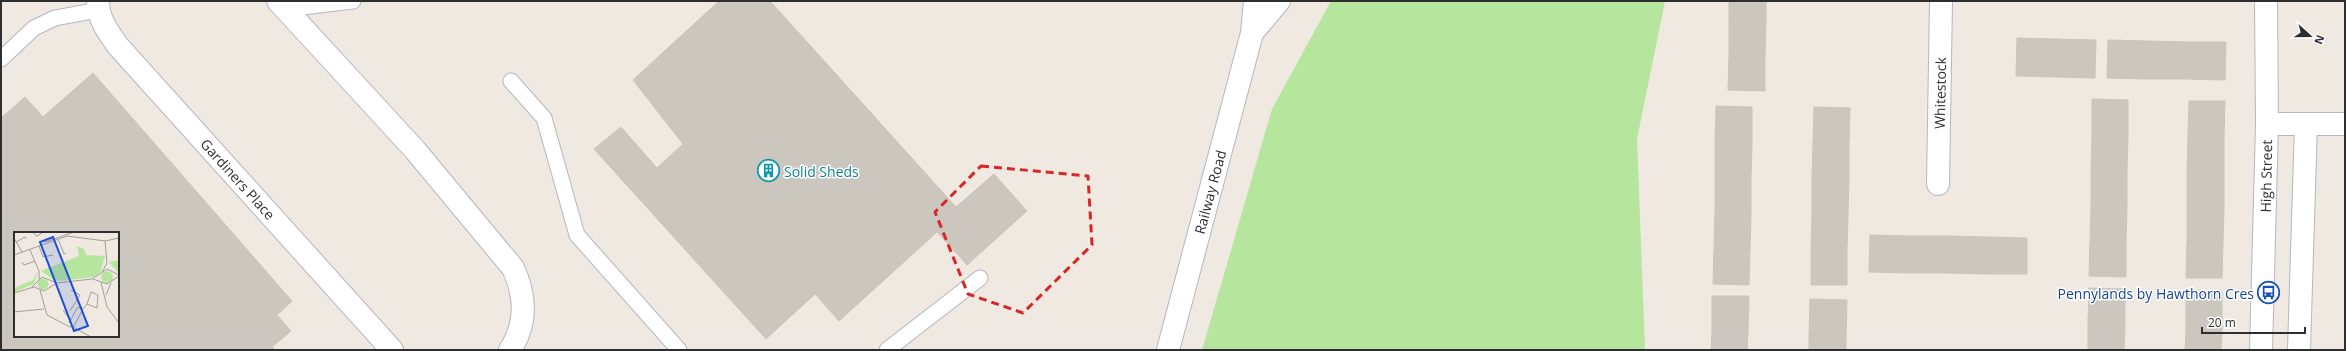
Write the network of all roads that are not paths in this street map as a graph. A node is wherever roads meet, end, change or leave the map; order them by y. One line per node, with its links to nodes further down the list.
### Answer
1 (353, 1): 6 (lane)
2 (1256, 1): 8 (street, Railway Road)
3 (1279, 1): 8 (street, Railway Road)
4 (1941, 1): 14 (street, Whitestock)
5 (2266, 1): 11 (street, High Street)
6 (282, 5): 17 (street)
7 (98, 6): 9 (lane); 16 (street, Gardiners Place)
8 (1252, 34): 20 (street, Railway Road)
9 (1, 59)
10 (511, 81): 18 (lane)
11 (2267, 124): 12 (street); 21 (street, High Street)
12 (2306, 124): 13 (street); 22 (street)
13 (2345, 124)
14 (1938, 184)
15 (980, 278): 19 (lane)
16 (392, 350)
17 (510, 350)
18 (679, 350)
19 (887, 350)
20 (1168, 350)
21 (2261, 350)
22 (2298, 350)

